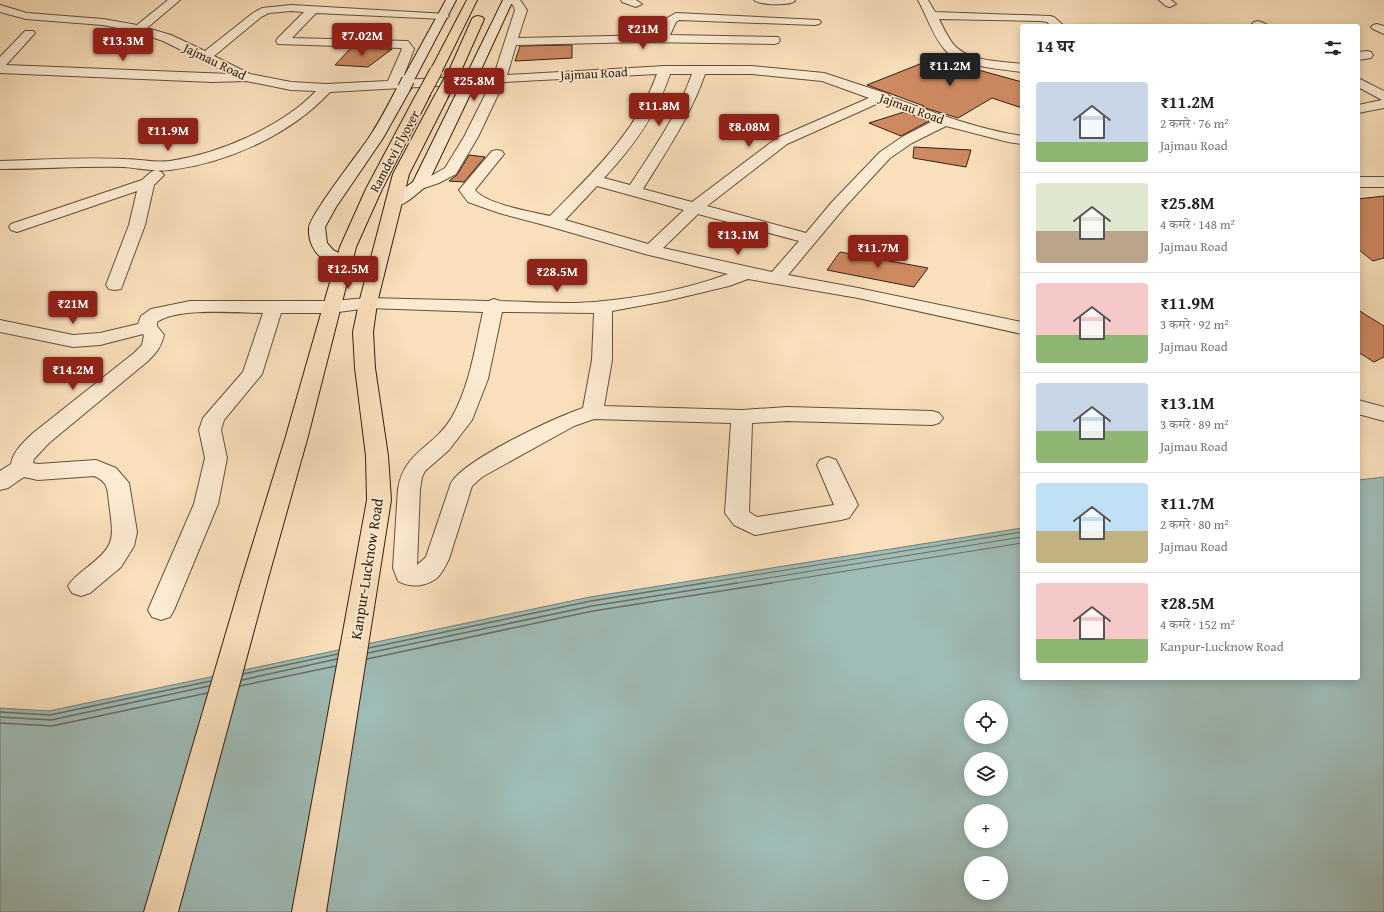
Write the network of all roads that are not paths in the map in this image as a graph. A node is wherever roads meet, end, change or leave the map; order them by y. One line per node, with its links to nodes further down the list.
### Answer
1 (175, 0): 17 (street)
2 (451, 0): 13 (street)
3 (472, 0): 59 (highway, Ramdevi Flyover, bridge)
4 (508, 0): 50 (street)
5 (511, 0): 22 (street)
6 (759, 0): 8 (street)
7 (923, 0): 12 (street)
8 (789, 1)
9 (484, 7): 53 (highway, Ramdevi Flyover, bridge)
10 (0, 8): 17 (street, Jajmau Road)
11 (313, 8): 13 (street); 23 (street); 34 (street)
12 (932, 15): 15 (street); 25 (street)
13 (443, 16): 34 (street)
14 (815, 22): 20 (street)
15 (1055, 24)
16 (585, 27): 19 (street)
17 (139, 29): 23 (street, Jajmau Road)
18 (29, 33): 24 (street)
19 (579, 38): 20 (street); 22 (street)
20 (663, 38): 21 (street)
21 (774, 40)
22 (511, 42): 31 (street)
23 (206, 56): 30 (street, Jajmau Road)
24 (0, 64)
25 (1020, 68)
26 (0, 69): 29 (street)
27 (665, 70): 28 (street, Jajmau Road); 31 (street, Jajmau Road); 46 (street)
28 (700, 70): 37 (street, Jajmau Road); 52 (street)
29 (44, 71): 30 (street); 32 (street)
30 (246, 77): 35 (street, Jajmau Road)
31 (500, 78): 34 (street, Jajmau Road); 45 (street)
32 (0, 83)
33 (1360, 83): 36 (street)
34 (402, 84): 35 (street, Jajmau Road); 59 (street)
35 (326, 88): 44 (street)
36 (1384, 96)
37 (883, 97): 40 (street, Jajmau Road); 54 (street)
38 (1384, 104): 39 (street)
39 (1360, 109)
40 (945, 121): 41 (street, Jajmau Road); 57 (street)
41 (1020, 140)
42 (496, 154): 51 (street)
43 (0, 165): 44 (street)
44 (168, 166): 49 (street)
45 (434, 180): 50 (street); 51 (street)
46 (593, 180): 52 (street); 55 (street)
47 (1360, 182): 48 (street)
48 (1384, 182)
49 (147, 183): 56 (street); 62 (street)
50 (419, 185): 53 (street)
51 (467, 190): 55 (street)
52 (634, 191): 54 (street)
53 (394, 203): 63 (highway, Kanpur-Lucknow Road)
54 (694, 208): 57 (street); 58 (street)
55 (554, 222): 58 (street)
56 (17, 227)
57 (809, 239): 61 (street)
58 (651, 250): 60 (street)
59 (344, 263): 66 (highway)
60 (747, 273): 61 (street); 67 (street)
61 (776, 279): 70 (street)
62 (116, 284)
63 (368, 303): 64 (street); 66 (street); 82 (highway, Kanpur-Lucknow Road)
64 (494, 305): 67 (street); 72 (street)
65 (274, 306): 66 (street); 69 (street); 80 (street)
66 (331, 307): 81 (highway)
67 (603, 307): 72 (street)
68 (0, 326): 69 (street)
69 (146, 327): 77 (street)
70 (1020, 328)
71 (1360, 408): 73 (street)
72 (592, 412): 74 (street)
73 (1384, 414)
74 (742, 417): 75 (street); 76 (street)
75 (932, 418)
76 (828, 465)
77 (24, 466): 78 (street); 79 (street)
78 (0, 482)
79 (81, 586)
80 (161, 610)
81 (161, 912)
82 (309, 912)

